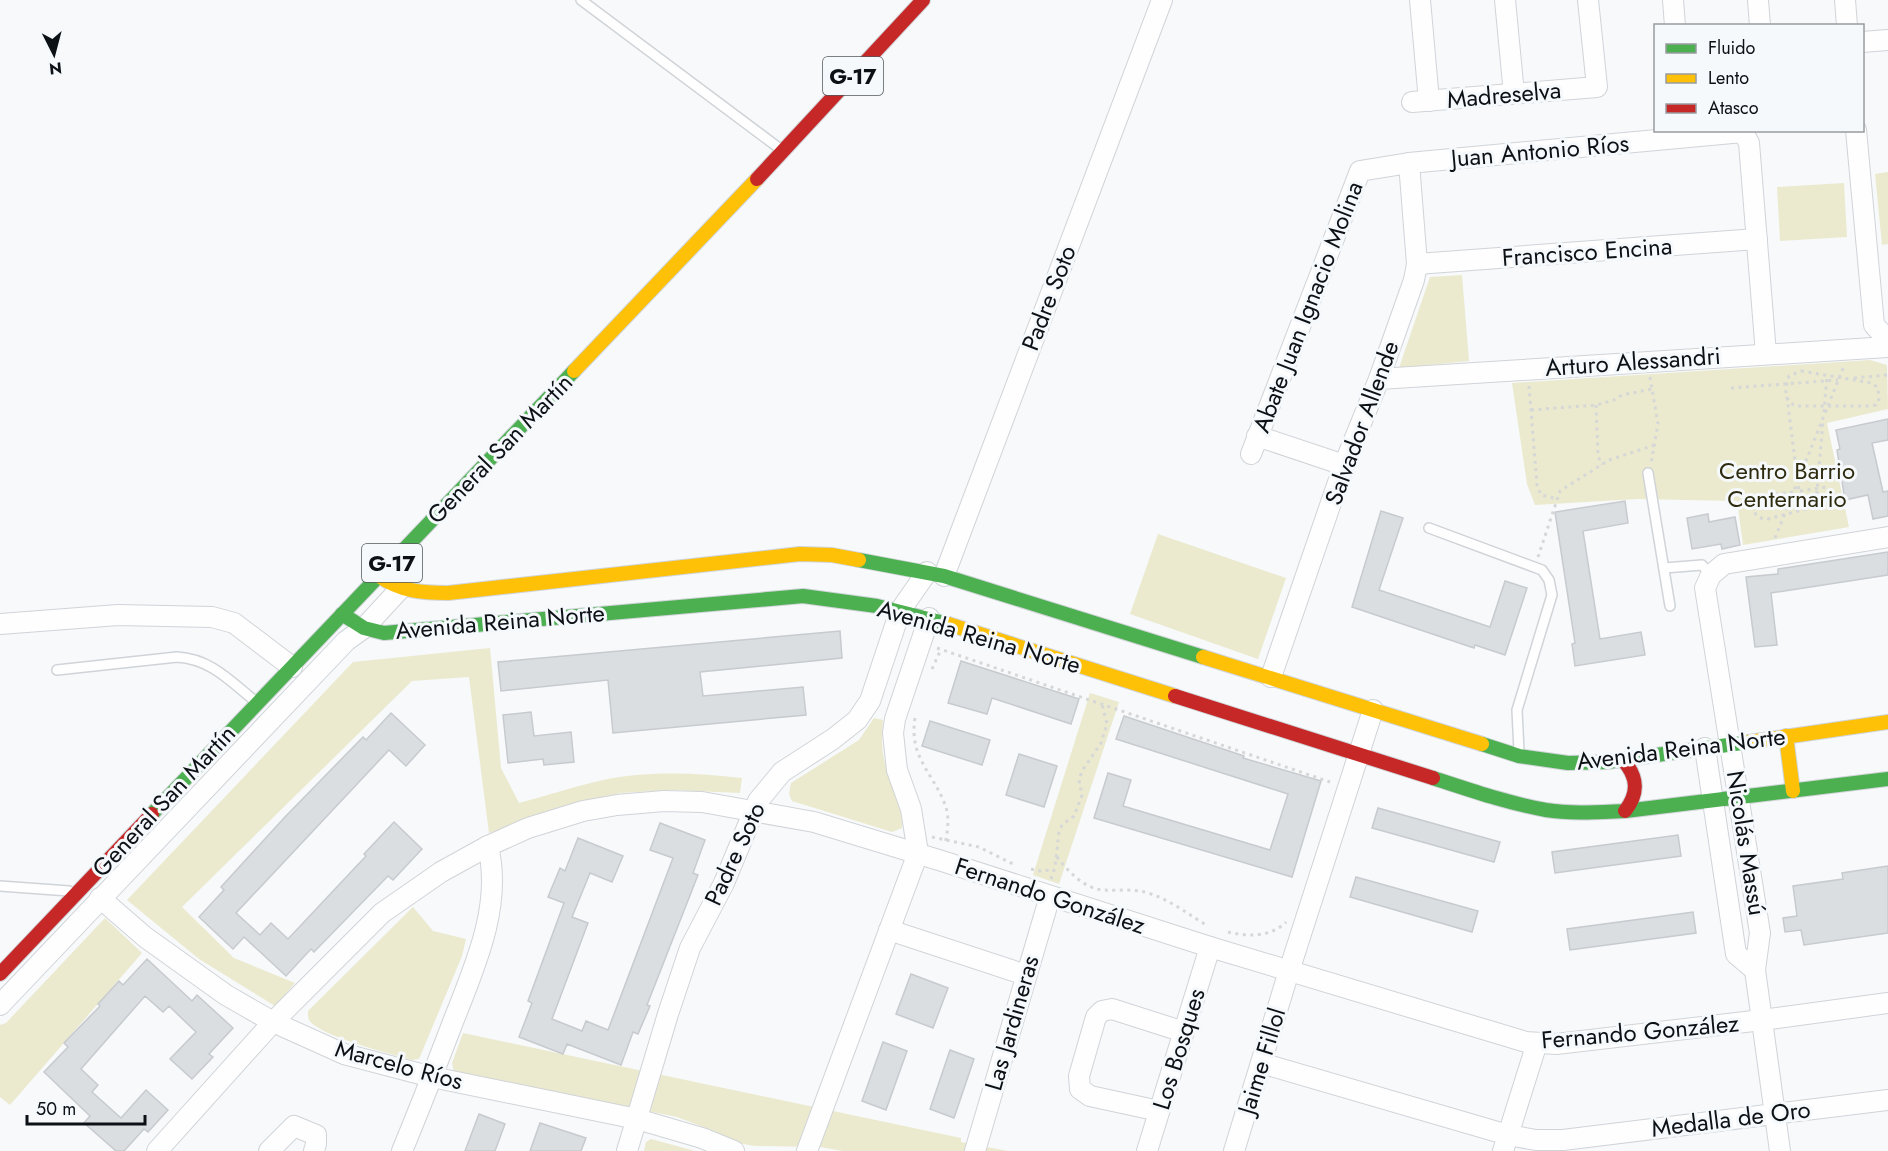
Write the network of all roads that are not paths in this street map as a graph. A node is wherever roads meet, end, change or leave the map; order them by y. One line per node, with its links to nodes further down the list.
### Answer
1 (581, 0): 17 (lane)
2 (923, 0): 17 (street, General San Martín / G-17)
3 (1162, 0): 32 (street, Padre Soto)
4 (1420, 0): 15 (street, Madreselva)
5 (1505, 0): 15 (street)
6 (1588, 0): 15 (street, Madreselva)
7 (1673, 0): 10 (street)
8 (1758, 0): 11 (street)
9 (1845, 0): 12 (street)
10 (1675, 24)
11 (1760, 24)
12 (1847, 24)
13 (1888, 40): 14 (street)
14 (1864, 42)
15 (1514, 94)
16 (1857, 132): 21 (street)
17 (783, 152): 31 (street, General San Martín / G-17)
18 (1409, 163): 19 (street, Juan Antonio Ríos); 20 (street, Salvador Allende); 25 (street, Abate Juan Ignacio Molina)
19 (1757, 239): 20 (street, Francisco Encina); 23 (street)
20 (1417, 264): 24 (street, Salvador Allende)
21 (1888, 340)
22 (1888, 347): 23 (street, Arturo Alessandri)
23 (1766, 354): 24 (street, Arturo Alessandri)
24 (1379, 379): 25 (street, Salvador Allende)
25 (1344, 465): 42 (street, Salvador Allende)
26 (1648, 473): 29 (lane)
27 (1429, 528): 50 (lane)
28 (1888, 537): 30 (street)
29 (1664, 568): 30 (lane); 34 (lane)
30 (1711, 574): 47 (street, Nicolás Massú)
31 (379, 576): 33 (street, Avenida Reina Norte); 37 (street, General San Martín / G-17)
32 (937, 578): 33 (street, Avenida Reina Norte); 35 (street, Padre Soto); 42 (street, Avenida Reina Norte)
33 (400, 589): 39 (street, General San Martín)
34 (1670, 606)
35 (900, 611): 36 (street, Avenida Reina Norte); 39 (street, Avenida Reina Norte); 56 (street, Padre Soto)
36 (931, 613): 49 (street, Avenida Reina Norte); 59 (street)
37 (342, 614): 39 (street, Avenida Reina Norte); 40 (street, General San Martín / G-17)
38 (0, 624): 40 (street)
39 (364, 628): 63 (street, General San Martín)
40 (292, 667): 43 (street, General San Martín / G-17)
41 (57, 670): 43 (lane)
42 (1271, 677): 44 (street, Avenida Reina Norte)
43 (257, 702): 61 (street, General San Martín / G-17)
44 (1373, 710): 49 (street); 50 (street, Avenida Reina Norte)
45 (1888, 722): 46 (street, Avenida Reina Norte)
46 (1786, 736): 47 (street, Avenida Reina Norte); 53 (street)
47 (1730, 744): 48 (street, Avenida Reina Norte); 54 (street, Nicolás Massú)
48 (1705, 748): 51 (street, Avenida Reina Norte); 55 (street, Nicolás Massú)
49 (1358, 754): 57 (street, Avenida Reina Norte); 67 (street)
50 (1519, 756): 51 (street, Avenida Reina Norte)
51 (1623, 760): 57 (street)
52 (1888, 778): 53 (street, Avenida Reina Norte)
53 (1793, 791): 54 (street, Avenida Reina Norte)
54 (1738, 798): 55 (street, Avenida Reina Norte); 66 (street, Nicolás Massú)
55 (1713, 801): 57 (street, Avenida Reina Norte); 66 (street, Nicolás Massú)
56 (754, 810): 58 (street, Fernando González); 59 (street, Fernando González); 81 (street, Padre Soto)
57 (1625, 811)
58 (488, 846): 73 (street, Fernando González); 77 (street)
59 (918, 853): 62 (street, Fernando González); 64 (street)
60 (0, 886): 61 (lane)
61 (78, 892): 68 (street, General San Martín / G-17)
62 (1050, 896): 65 (street, Fernando González); 69 (street, Las Jardineras)
63 (100, 898): 71 (street, General San Martín); 73 (street, Marcelo Ríos)
64 (890, 930): 69 (street); 90 (street)
65 (1213, 938): 67 (street, Fernando González); 74 (street, Los Bosques)
66 (1755, 970): 72 (street, Nicolás Massú)
67 (1289, 971): 75 (street, Fernando González); 76 (street, Jaime Fillol)
68 (0, 974)
69 (1026, 975): 91 (street, Las Jardineras)
70 (1888, 1003): 72 (street, Fernando González)
71 (0, 1005)
72 (1762, 1020): 75 (street, Fernando González); 80 (street, Nicolás Massú)
73 (273, 1022): 77 (street, Marcelo Ríos); 84 (street, Fernando González)
74 (1184, 1032): 79 (street, Los Bosques); 79 (street)
75 (1537, 1043): 82 (street)
76 (1261, 1063): 82 (street, Medalla de Oro); 83 (street, Jaime Fillol)
77 (432, 1077): 81 (street, Marcelo Ríos); 87 (street)
78 (1888, 1100): 80 (street, Medalla de Oro)
79 (1160, 1111): 92 (street, Los Bosques)
80 (1775, 1114): 82 (street, Medalla de Oro); 93 (street, Nicolás Massú)
81 (637, 1119): 88 (street, Padre Soto); 89 (street, Marcelo Ríos)
82 (1506, 1143)
83 (1237, 1150)
84 (157, 1151)
85 (268, 1151): 86 (street)
86 (314, 1151)
87 (402, 1151)
88 (627, 1151)
89 (734, 1151)
90 (807, 1151)
91 (975, 1151)
92 (1147, 1151)
93 (1780, 1151)

